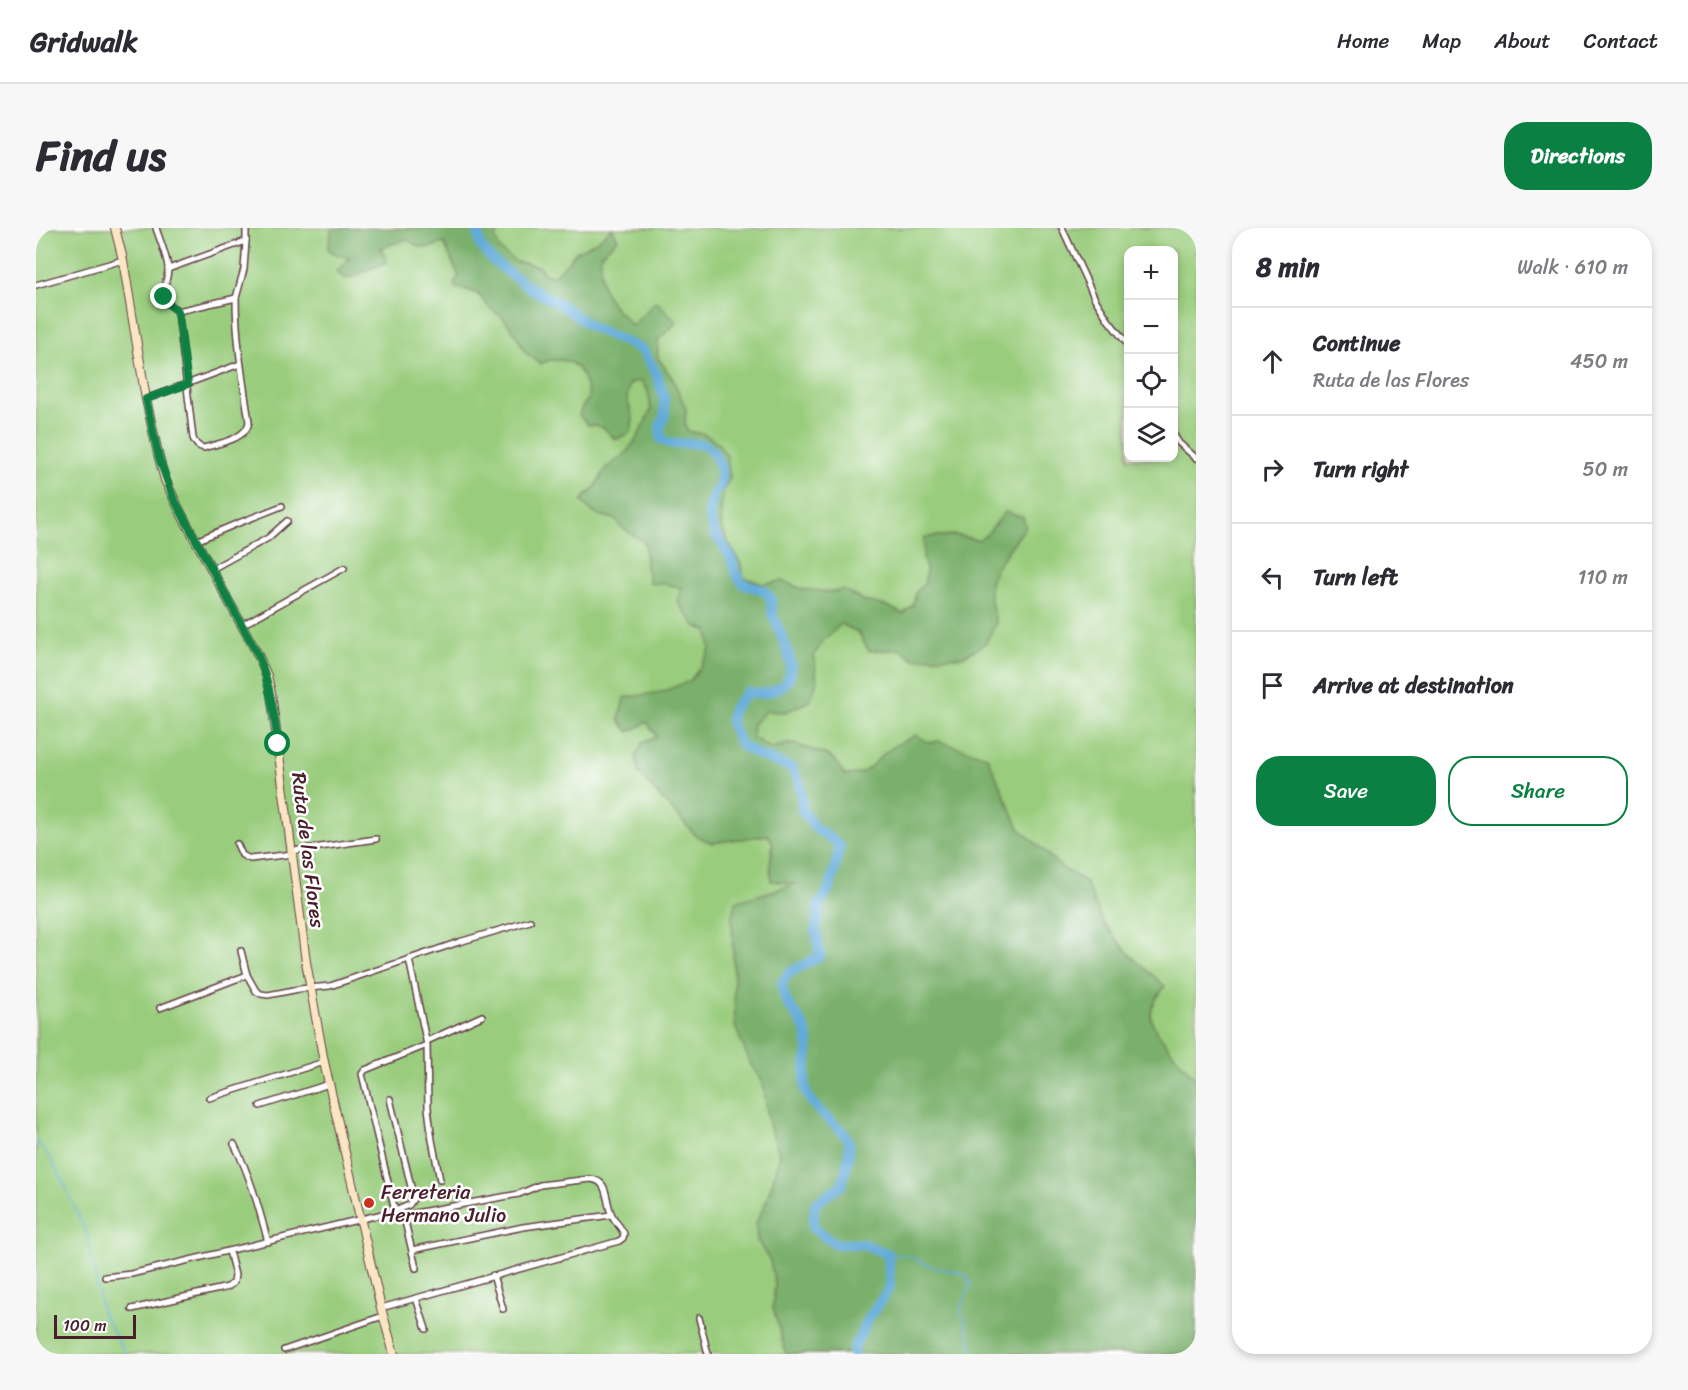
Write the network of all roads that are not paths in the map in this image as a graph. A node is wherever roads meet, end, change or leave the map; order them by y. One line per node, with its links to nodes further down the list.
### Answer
1 (115, 228): 6 (main road, Ruta de las Flores)
2 (156, 228): 7 (street)
3 (246, 228): 5 (street)
4 (1062, 228): 11 (street)
5 (246, 241): 7 (street); 9 (street)
6 (123, 260): 8 (street); 14 (main road, Ruta de las Flores)
7 (168, 269): 10 (street)
8 (36, 285)
9 (236, 298): 10 (street); 12 (street)
10 (178, 311): 13 (street)
11 (1124, 340)
12 (240, 364): 13 (street); 13 (street)
13 (188, 384): 14 (street)
14 (146, 399): 19 (main road, Ruta de las Flores)
15 (1178, 442): 16 (street)
16 (1196, 458)
17 (282, 506): 19 (street)
18 (287, 521): 21 (street)
19 (196, 542): 21 (main road, Ruta de las Flores)
20 (344, 568): 22 (street)
21 (212, 569): 22 (main road, Ruta de las Flores)
22 (242, 625): 25 (main road, Ruta de las Flores)
23 (376, 839): 25 (street)
24 (237, 844): 25 (street)
25 (292, 853): 30 (main road, Ruta de las Flores)
26 (530, 921): 28 (street)
27 (241, 951): 29 (street)
28 (409, 959): 30 (street); 33 (street)
29 (247, 975): 30 (street); 31 (street)
30 (311, 987): 34 (main road, Ruta de las Flores)
31 (160, 1008)
32 (482, 1016): 33 (street)
33 (427, 1043): 40 (street); 41 (street)
34 (324, 1062): 35 (main road, Ruta de las Flores); 36 (street)
35 (329, 1084): 38 (street); 43 (main road, Ruta de las Flores)
36 (209, 1098)
37 (390, 1100): 41 (street)
38 (260, 1106)
39 (234, 1144): 44 (street)
40 (440, 1180)
41 (400, 1212): 42 (street); 43 (street); 45 (street)
42 (611, 1215): 45 (street); 48 (street)
43 (360, 1220): 44 (street); 53 (main road, Ruta de las Flores)
44 (268, 1242): 46 (street)
45 (412, 1250): 47 (street)
46 (229, 1251): 49 (street); 51 (street)
47 (416, 1268)
48 (493, 1275): 50 (street); 52 (street)
49 (105, 1277)
50 (416, 1298): 53 (street); 55 (street)
51 (132, 1309)
52 (504, 1309)
53 (382, 1312): 56 (street); 57 (main road, Ruta de las Flores)
54 (699, 1318): 58 (street)
55 (426, 1329)
56 (284, 1350)
57 (394, 1354)
58 (708, 1354)

